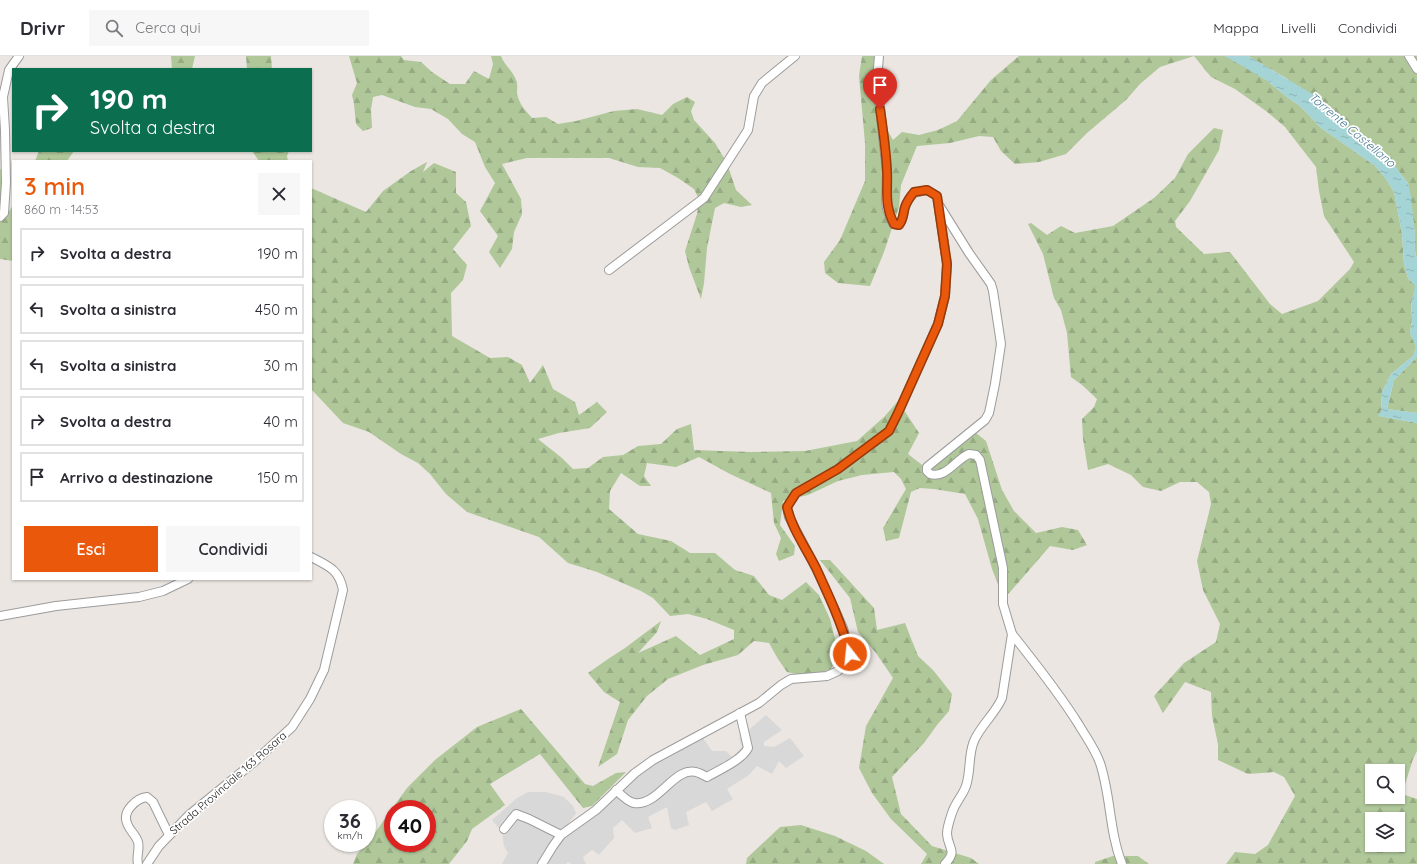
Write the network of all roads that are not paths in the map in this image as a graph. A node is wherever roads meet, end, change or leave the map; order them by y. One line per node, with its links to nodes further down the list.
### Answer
1 (19, 56): 7 (street)
2 (795, 56): 8 (street)
3 (879, 56): 6 (street)
4 (1409, 56): 5 (street)
5 (1417, 69)
6 (938, 205): 12 (street); 13 (street)
7 (0, 217)
8 (609, 270)
9 (312, 557): 16 (street, Strada Provinciale 163 Rosara)
10 (186, 580): 11 (street)
11 (0, 616)
12 (1012, 634): 21 (street); 22 (street)
13 (740, 713): 14 (street); 14 (street)
14 (616, 790): 17 (street)
15 (504, 829): 17 (street)
16 (169, 835): 18 (street); 19 (street, Strada Provinciale 163 Rosara)
17 (561, 835): 20 (street)
18 (138, 864)
19 (147, 864)
20 (542, 864)
21 (945, 864)
22 (1122, 864)

